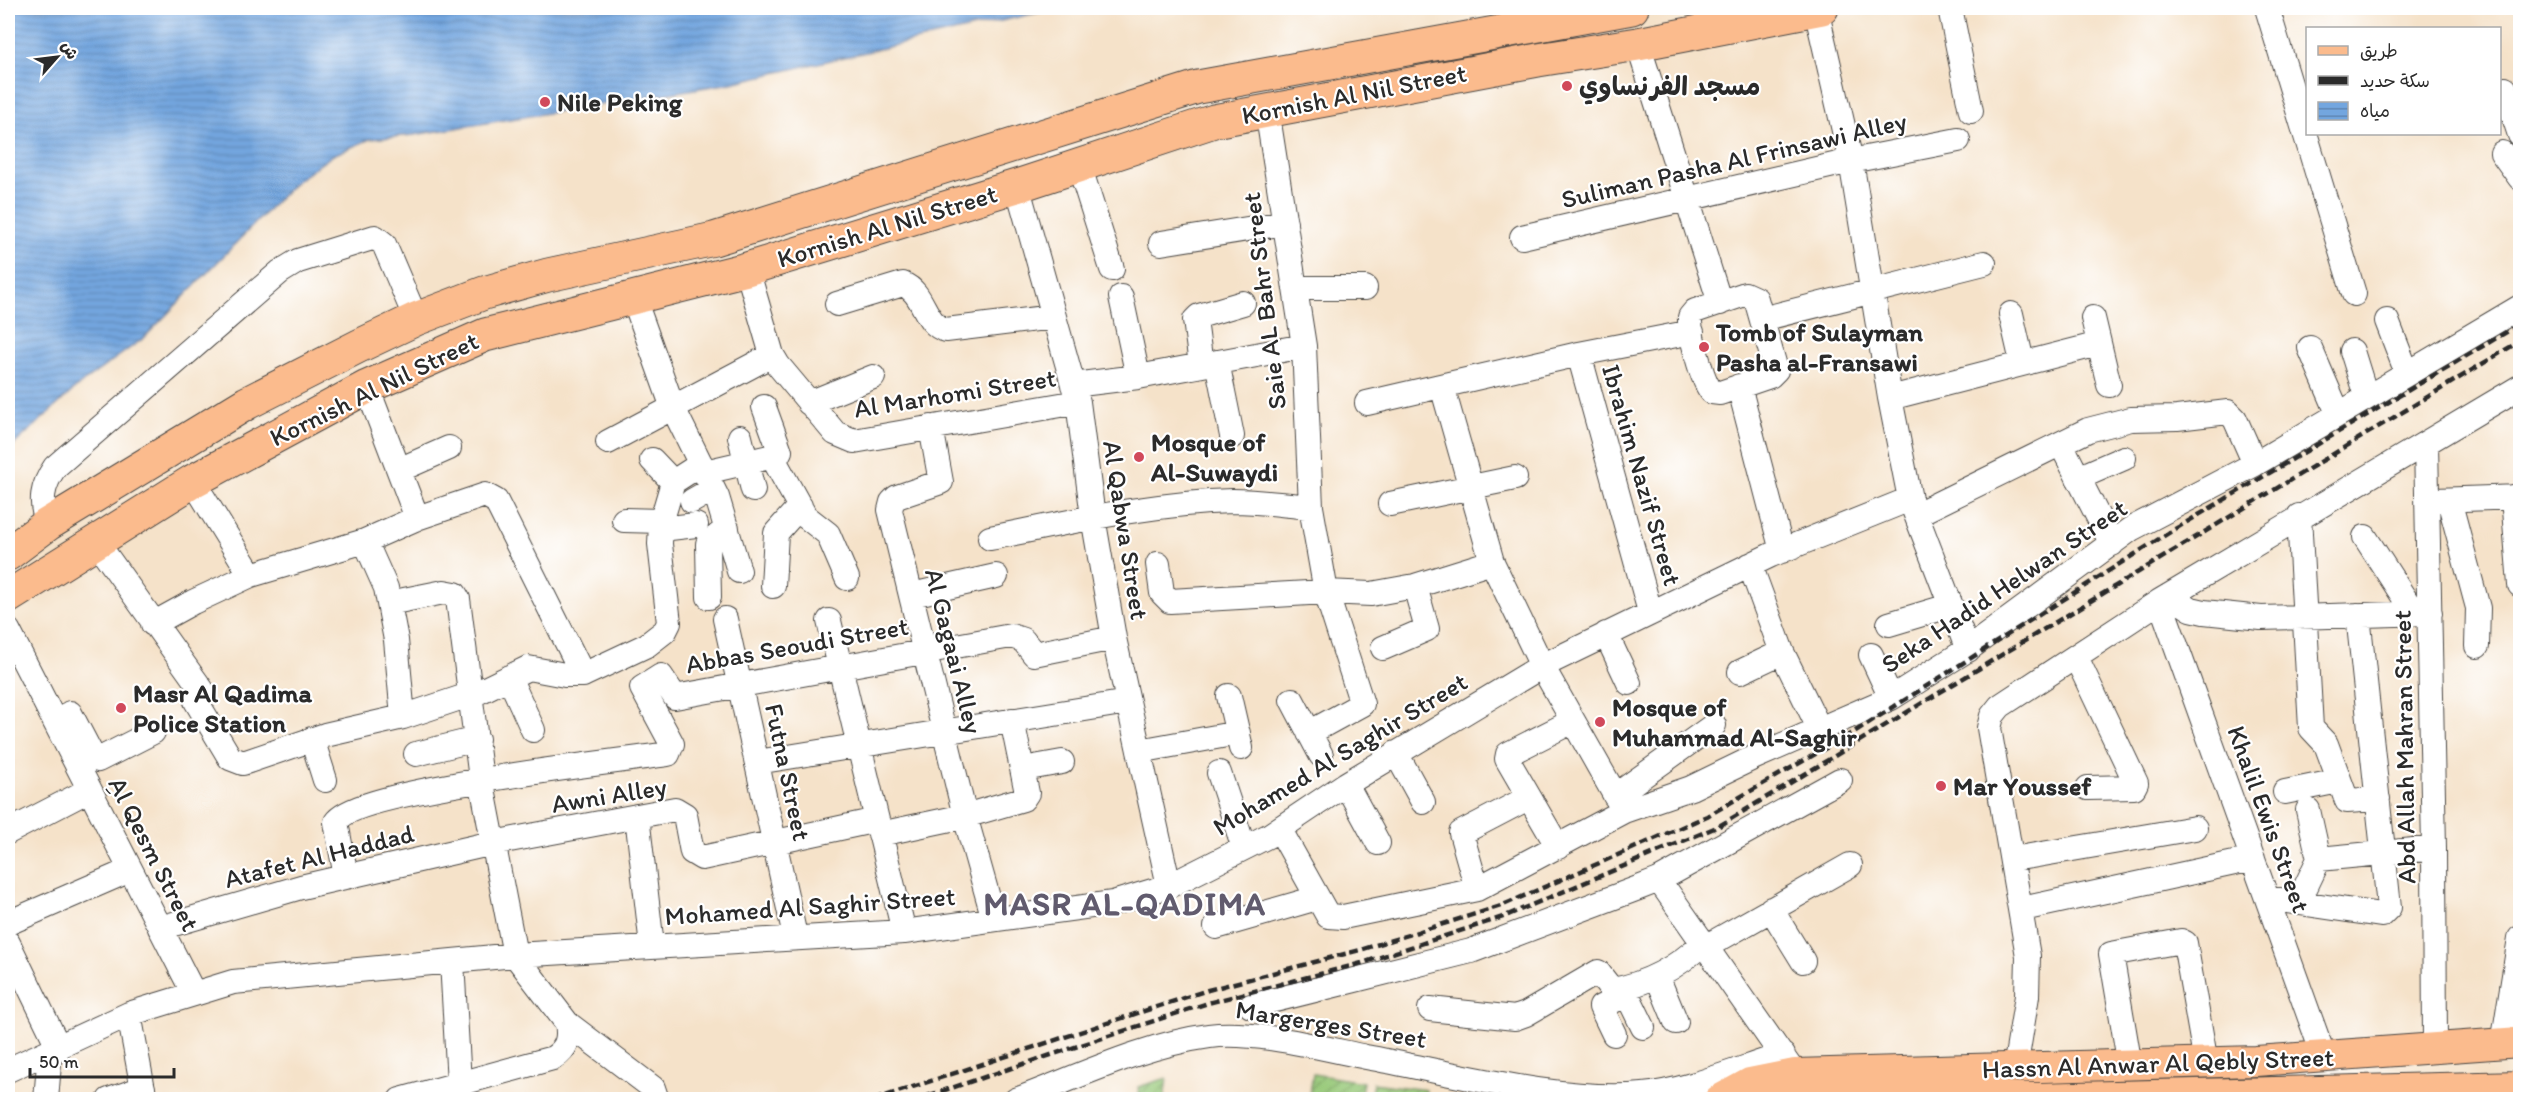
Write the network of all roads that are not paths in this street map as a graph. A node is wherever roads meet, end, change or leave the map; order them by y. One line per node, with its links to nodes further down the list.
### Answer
1 (1632, 8): 36 (highway, Kornish Al Nil Street)
2 (1819, 8): 5 (highway, Kornish Al Nil Street); 12 (street)
3 (1950, 8): 8 (street)
4 (2267, 8): 26 (street)
5 (1638, 44): 7 (highway, Kornish Al Nil Street); 16 (street)
6 (2505, 89): 9 (street)
7 (1267, 110): 13 (highway, Kornish Al Nil Street); 17 (street, Saie AL Bahr Street)
8 (1971, 111)
9 (2520, 135)
10 (1958, 140): 12 (street, Suliman Pasha Al Frinsawi Alley)
11 (2502, 153): 14 (street)
12 (1851, 161): 16 (street, Suliman Pasha Al Frinsawi Alley); 25 (street)
13 (1079, 165): 15 (highway, Kornish Al Nil Street); 22 (street)
14 (2520, 178)
15 (1017, 185): 21 (highway, Kornish Al Nil Street); 34 (street, Al Qabwa Street)
16 (1688, 200): 18 (street, Suliman Pasha Al Frinsawi Alley); 30 (street)
17 (1285, 223): 19 (street); 23 (street, Saie AL Bahr Street)
18 (1522, 237)
19 (1161, 243)
20 (1984, 263): 25 (street)
21 (747, 269): 28 (highway, Kornish Al Nil Street); 45 (street, Al Marhomi Street)
22 (1112, 269)
23 (1295, 288): 24 (street); 41 (street, Saie AL Bahr Street)
24 (1365, 288)
25 (1872, 290): 37 (street); 58 (street)
26 (2354, 294)
27 (1121, 297): 50 (street)
28 (634, 299): 54 (highway, Kornish Al Nil Street); 62 (street)
29 (1243, 303): 47 (street)
30 (1720, 303): 37 (street); 39 (street)
31 (837, 304): 34 (street)
32 (2520, 307): 48 (street, Seka Hadid Helwan Street)
33 (2012, 314): 46 (street)
34 (1053, 317): 56 (street, Al Qabwa Street)
35 (2093, 318): 40 (street)
36 (416, 319): 96 (highway, Kornish Al Nil Street); 96 (street)
37 (1762, 319): 53 (street)
38 (2387, 321): 48 (street)
39 (1692, 332): 44 (street); 53 (street)
40 (2099, 344): 46 (street); 51 (street)
41 (1304, 346): 47 (street, Al Marhomi Street); 89 (street, Saie AL Bahr Street)
42 (2310, 348): 63 (street)
43 (2352, 351): 57 (street)
44 (1579, 354): 52 (street); 123 (street, Ibrahim Nazif Street)
45 (772, 355): 59 (street, Al Marhomi Street); 62 (street)
46 (2022, 362): 58 (street)
47 (1209, 364): 50 (street, Al Marhomi Street); 65 (street)
48 (2407, 373): 57 (street, Seka Hadid Helwan Street)
49 (873, 376): 59 (street)
50 (1138, 377): 56 (street, Al Marhomi Street)
51 (2109, 385)
52 (1442, 386): 60 (street); 82 (street)
53 (1739, 386): 104 (street)
54 (367, 387): 76 (street); 80 (highway, Kornish Al Nil Street)
55 (2520, 387): 68 (street)
56 (1076, 394): 64 (street, Al Marhomi Street); 92 (street, Al Qabwa Street)
57 (2366, 396): 63 (street, Seka Hadid Helwan Street)
58 (1890, 398): 90 (street)
59 (809, 403): 64 (street, Al Marhomi Street)
60 (1367, 403)
61 (764, 407): 71 (street)
62 (673, 408): 67 (street); 77 (street)
63 (2338, 413): 75 (street, Seka Hadid Helwan Street)
64 (931, 428): 117 (street, Al Gagaai Alley)
65 (1232, 436)
66 (741, 437): 74 (street)
67 (608, 442)
68 (2426, 443): 85 (street, Abd Allah Mahran Street); 91 (street)
69 (2061, 444): 75 (street, Mohamed Al Saghir Street); 79 (street); 90 (street, Mohamed Al Saghir Street)
70 (449, 448): 76 (street)
71 (773, 458): 74 (street); 88 (street)
72 (2124, 458): 79 (street)
73 (652, 460): 81 (street)
74 (747, 463): 77 (street); 83 (street)
75 (2255, 464): 103 (street, Seka Hadid Helwan Street)
76 (399, 470): 93 (street)
77 (706, 475): 81 (street); 86 (street); 98 (street)
78 (1515, 478): 82 (street)
79 (2078, 478): 103 (street)
80 (193, 480): 101 (highway, Kornish Al Nil Street); 110 (street)
81 (673, 482): 95 (street)
82 (1471, 487): 87 (street); 106 (street)
83 (753, 490)
84 (2517, 497): 85 (street); 113 (street)
85 (2438, 500): 124 (street, Abd Allah Mahran Street); 134 (street)
86 (692, 501)
87 (1390, 504)
88 (800, 506): 112 (street); 114 (street)
89 (1311, 507): 92 (street); 116 (street, Saie AL Bahr Street)
90 (1913, 507): 104 (street, Mohamed Al Saghir Street); 122 (street)
91 (2299, 516): 120 (street); 126 (street)
92 (1093, 517): 100 (street); 133 (street, Al Qabwa Street)
93 (417, 518): 102 (street); 144 (street)
94 (624, 520): 95 (street)
95 (661, 522): 97 (street); 144 (street)
96 (48, 524): 105 (highway, Kornish Al Nil Street)
97 (696, 525)
98 (727, 528): 109 (street); 119 (street)
99 (2365, 537): 124 (street)
100 (990, 538)
101 (94, 540): 118 (highway, Kornish Al Nil Street); 129 (street)
102 (365, 540): 110 (street); 121 (street)
103 (2112, 544): 137 (street, Seka Hadid Helwan Street)
104 (1782, 551): 108 (street, Mohamed Al Saghir Street)
105 (8, 554)
106 (1492, 562): 115 (street); 142 (street)
107 (1158, 564): 116 (street)
108 (1750, 565): 123 (street, Mohamed Al Saghir Street); 138 (street)
109 (740, 571)
110 (251, 575): 129 (street)
111 (996, 576): 117 (street)
112 (847, 578)
113 (2520, 585)
114 (773, 586)
115 (1415, 586): 116 (street); 135 (street)
116 (1326, 592): 162 (street, Saie AL Bahr Street)
117 (912, 595): 136 (street, Al Gagaai Alley)
118 (8, 597)
119 (709, 597)
120 (2165, 598): 126 (street); 140 (street); 201 (street, Khalil Ewis Street)
121 (389, 603): 148 (street); 153 (street)
122 (1949, 606): 130 (street); 137 (street)
123 (1650, 612): 132 (street, Mohamed Al Saghir Street)
124 (2422, 613): 125 (street); 198 (street, Abd Allah Mahran Street)
125 (2358, 615): 126 (street); 183 (street)
126 (2304, 617): 177 (street)
127 (725, 619): 147 (street, Futna Street)
128 (829, 621): 141 (street)
129 (153, 624): 164 (street)
130 (1889, 624)
131 (8, 630): 157 (street, ِAl Qesm Street)
132 (1606, 634): 142 (street, Mohamed Al Saghir Street); 146 (street)
133 (1114, 638): 136 (street, Abbas Seoudi Street); 152 (street, Al Qabwa Street)
134 (2477, 646)
135 (1383, 648)
136 (926, 650): 141 (street, Abbas Seoudi Street); 160 (street, Al Gagaai Alley)
137 (1968, 650): 150 (street, Seka Hadid Helwan Street)
138 (1782, 652): 143 (street); 159 (street)
139 (1871, 655): 150 (street)
140 (2076, 657): 179 (street); 200 (street)
141 (840, 666): 147 (street, Abbas Seoudi Street); 165 (street)
142 (1542, 666): 155 (street); 167 (street, Mohamed Al Saghir Street)
143 (1740, 672)
144 (583, 675): 145 (street)
145 (509, 677): 148 (street); 158 (street)
146 (1629, 682)
147 (740, 686): 170 (street, Futna Street); 174 (street, Abbas Seoudi Street)
148 (471, 694): 153 (street); 163 (street)
149 (1229, 696): 166 (street)
150 (1891, 698): 159 (street, Seka Hadid Helwan Street)
151 (1292, 700): 162 (street)
152 (1128, 702): 154 (street); 166 (street, Al Qabwa Street)
153 (403, 717): 164 (street)
154 (1012, 720): 160 (street); 172 (street, Awni Alley)
155 (1573, 721): 182 (street); 185 (street)
156 (1714, 725): 185 (street)
157 (71, 729): 161 (street); 180 (street, ِAl Qesm Street)
158 (533, 730)
159 (1820, 730): 185 (street, Seka Hadid Helwan Street)
160 (944, 731): 165 (street); 188 (street, Al Gagaai Alley)
161 (153, 732)
162 (1309, 733): 169 (street)
163 (477, 739): 168 (street); 174 (street)
164 (312, 740): 175 (street)
165 (859, 745): 170 (street); 189 (street)
166 (1139, 751): 207 (street, Al Qabwa Street)
167 (1396, 753): 178 (street, Mohamed Al Saghir Street); 184 (street)
168 (416, 754)
169 (1321, 755)
170 (756, 762): 195 (street, Futna Street)
171 (1062, 762): 172 (street)
172 (1023, 769): 188 (street, Awni Alley)
173 (1220, 773): 197 (street)
174 (481, 779): 193 (street); 205 (street, Abbas Seoudi Street)
175 (325, 780)
176 (1840, 780): 206 (street)
177 (2339, 782): 181 (street); 183 (street)
178 (1346, 784): 191 (street, Mohamed Al Saghir Street); 194 (street)
179 (2088, 788)
180 (89, 790): 192 (street); 204 (street, ِAl Qesm Street)
181 (2285, 792)
182 (1528, 798): 196 (street); 208 (street)
183 (2378, 799): 199 (street)
184 (1424, 802)
185 (1619, 803): 196 (street, Seka Hadid Helwan Street)
186 (2308, 810): 202 (street)
187 (637, 816): 193 (street, Awni Alley); 195 (street, Awni Alley); 223 (street)
188 (965, 816): 189 (street, Awni Alley); 214 (street, Al Gagaai Alley)
189 (879, 827): 195 (street, Awni Alley); 218 (street)
190 (2195, 828): 200 (street)
191 (1280, 830): 197 (street, Mohamed Al Saghir Street); 211 (street)
192 (8, 832)
193 (493, 843): 205 (street, Atafet Al Haddad); 224 (street)
194 (1378, 843)
195 (775, 844): 219 (street, Futna Street)
196 (1558, 847): 208 (street, Seka Hadid Helwan Street)
197 (1244, 848): 207 (street, Mohamed Al Saghir Street)
198 (2434, 848): 199 (street); 239 (street, Abd Allah Mahran Street)
199 (2384, 852): 202 (street); 210 (street)
200 (2013, 859): 213 (street)
201 (2253, 859): 209 (street, Khalil Ewis Street); 213 (street)
202 (2319, 859): 210 (street)
203 (1850, 865): 212 (street)
204 (130, 870): 215 (street); 217 (street, ِAl Qesm Street)
205 (346, 877): 217 (street, Atafet Al Haddad)
206 (1659, 880): 222 (street); 230 (street)
207 (1169, 886): 214 (street, Mohamed Al Saghir Street)
208 (1477, 889): 211 (street, Seka Hadid Helwan Street)
209 (2267, 898): 210 (street); 240 (street, Khalil Ewis Street)
210 (2298, 903)
211 (1323, 907): 216 (street, Seka Hadid Helwan Street)
212 (1771, 909): 222 (street); 225 (street)
213 (2022, 909): 244 (street)
214 (994, 919): 218 (street, Mohamed Al Saghir Street)
215 (8, 923)
216 (1216, 927)
217 (160, 928): 229 (street, ِAl Qesm Street)
218 (904, 932): 219 (street, Mohamed Al Saghir Street)
219 (795, 936): 223 (street, Mohamed Al Saghir Street)
220 (2520, 938): 237 (street)
221 (8, 943): 238 (street)
222 (1705, 944): 227 (street); 246 (street)
223 (652, 946): 224 (street, Mohamed Al Saghir Street)
224 (515, 955): 226 (street, Mohamed Al Saghir Street); 234 (street)
225 (1803, 961)
226 (452, 962): 229 (street, Mohamed Al Saghir Street); 248 (street)
227 (1657, 976): 228 (street); 233 (street)
228 (1619, 989): 231 (street); 235 (street); 236 (street)
229 (193, 992): 232 (street, Mohamed Al Saghir Street)
230 (1251, 1006)
231 (1430, 1009)
232 (129, 1014): 238 (street, Mohamed Al Saghir Street); 250 (street)
233 (1676, 1022)
234 (567, 1023): 248 (street); 256 (street)
235 (1643, 1027)
236 (1614, 1034)
237 (2512, 1043): 239 (main road, Hassn Al Anwar Al Qebly Street)
238 (55, 1050): 245 (street, Mohamed Al Saghir Street); 253 (street)
239 (2435, 1050): 240 (main road, Hassn Al Anwar Al Qebly Street)
240 (2324, 1057): 241 (main road, Hassn Al Anwar Al Qebly Street)
241 (2256, 1061): 242 (main road, Hassn Al Anwar Al Qebly Street); 249 (main road)
242 (2206, 1063): 243 (main road, Hassn Al Anwar Al Qebly Street); 243 (street)
243 (2130, 1066): 244 (main road, Hassn Al Anwar Al Qebly Street)
244 (2014, 1069): 246 (main road, Hassn Al Anwar Al Qebly Street)
245 (8, 1070)
246 (1788, 1081): 251 (street, Margerges Street); 252 (main road, Hassn Al Anwar Al Qebly Street); 258 (main road)
247 (2520, 1086): 249 (main road, Hassn Al Anwar Al Qebly Street)
248 (461, 1092): 255 (street)
249 (2258, 1093): 252 (main road, Hassn Al Anwar Al Qebly Street)
250 (144, 1094): 254 (street)
251 (1534, 1094): 257 (street, Margerges Street)
252 (2078, 1098)
253 (46, 1100)
254 (109, 1100)
255 (400, 1100)
256 (657, 1100)
257 (1016, 1100)
258 (1719, 1100)

